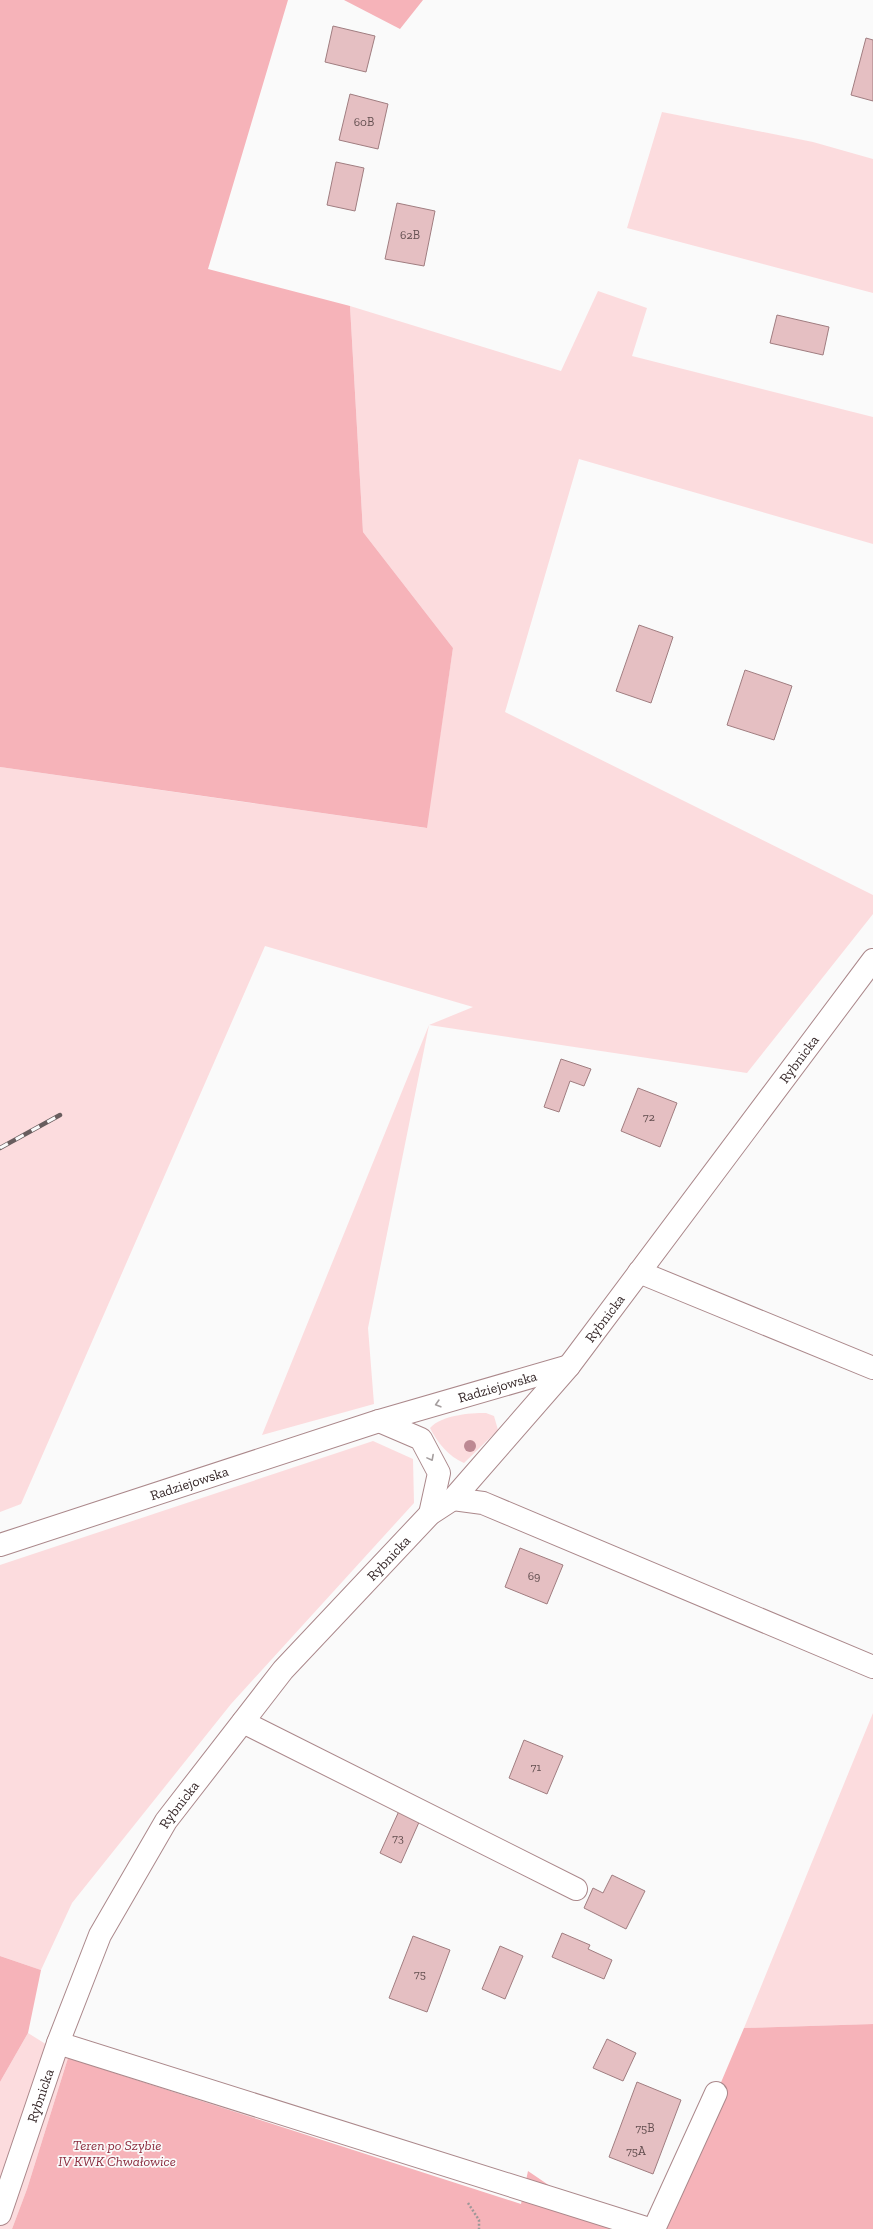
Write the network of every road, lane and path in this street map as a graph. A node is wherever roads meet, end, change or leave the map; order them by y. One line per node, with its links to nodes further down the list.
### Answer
1 (873, 960): 2 (street, Rybnicka)
2 (639, 1272): 3 (street, Rybnicka); 4 (street)
3 (569, 1366): 5 (street, Radziejowska, one-way to 5); 6 (street, Rybnicka)
4 (873, 1368)
5 (379, 1421): 7 (street, one-way to 7); 8 (street, Radziejowska)
6 (453, 1500): 7 (street, Rybnicka); 9 (street)
7 (430, 1514): 10 (street, Rybnicka)
8 (0, 1546)
9 (873, 1667)
10 (243, 1722): 11 (street); 12 (street, Rybnicka)
11 (576, 1889)
12 (58, 2043): 14 (street, Rybnicka); 15 (street)
13 (716, 2093): 16 (street)
14 (0, 2214)
15 (648, 2229)
16 (654, 2229)

